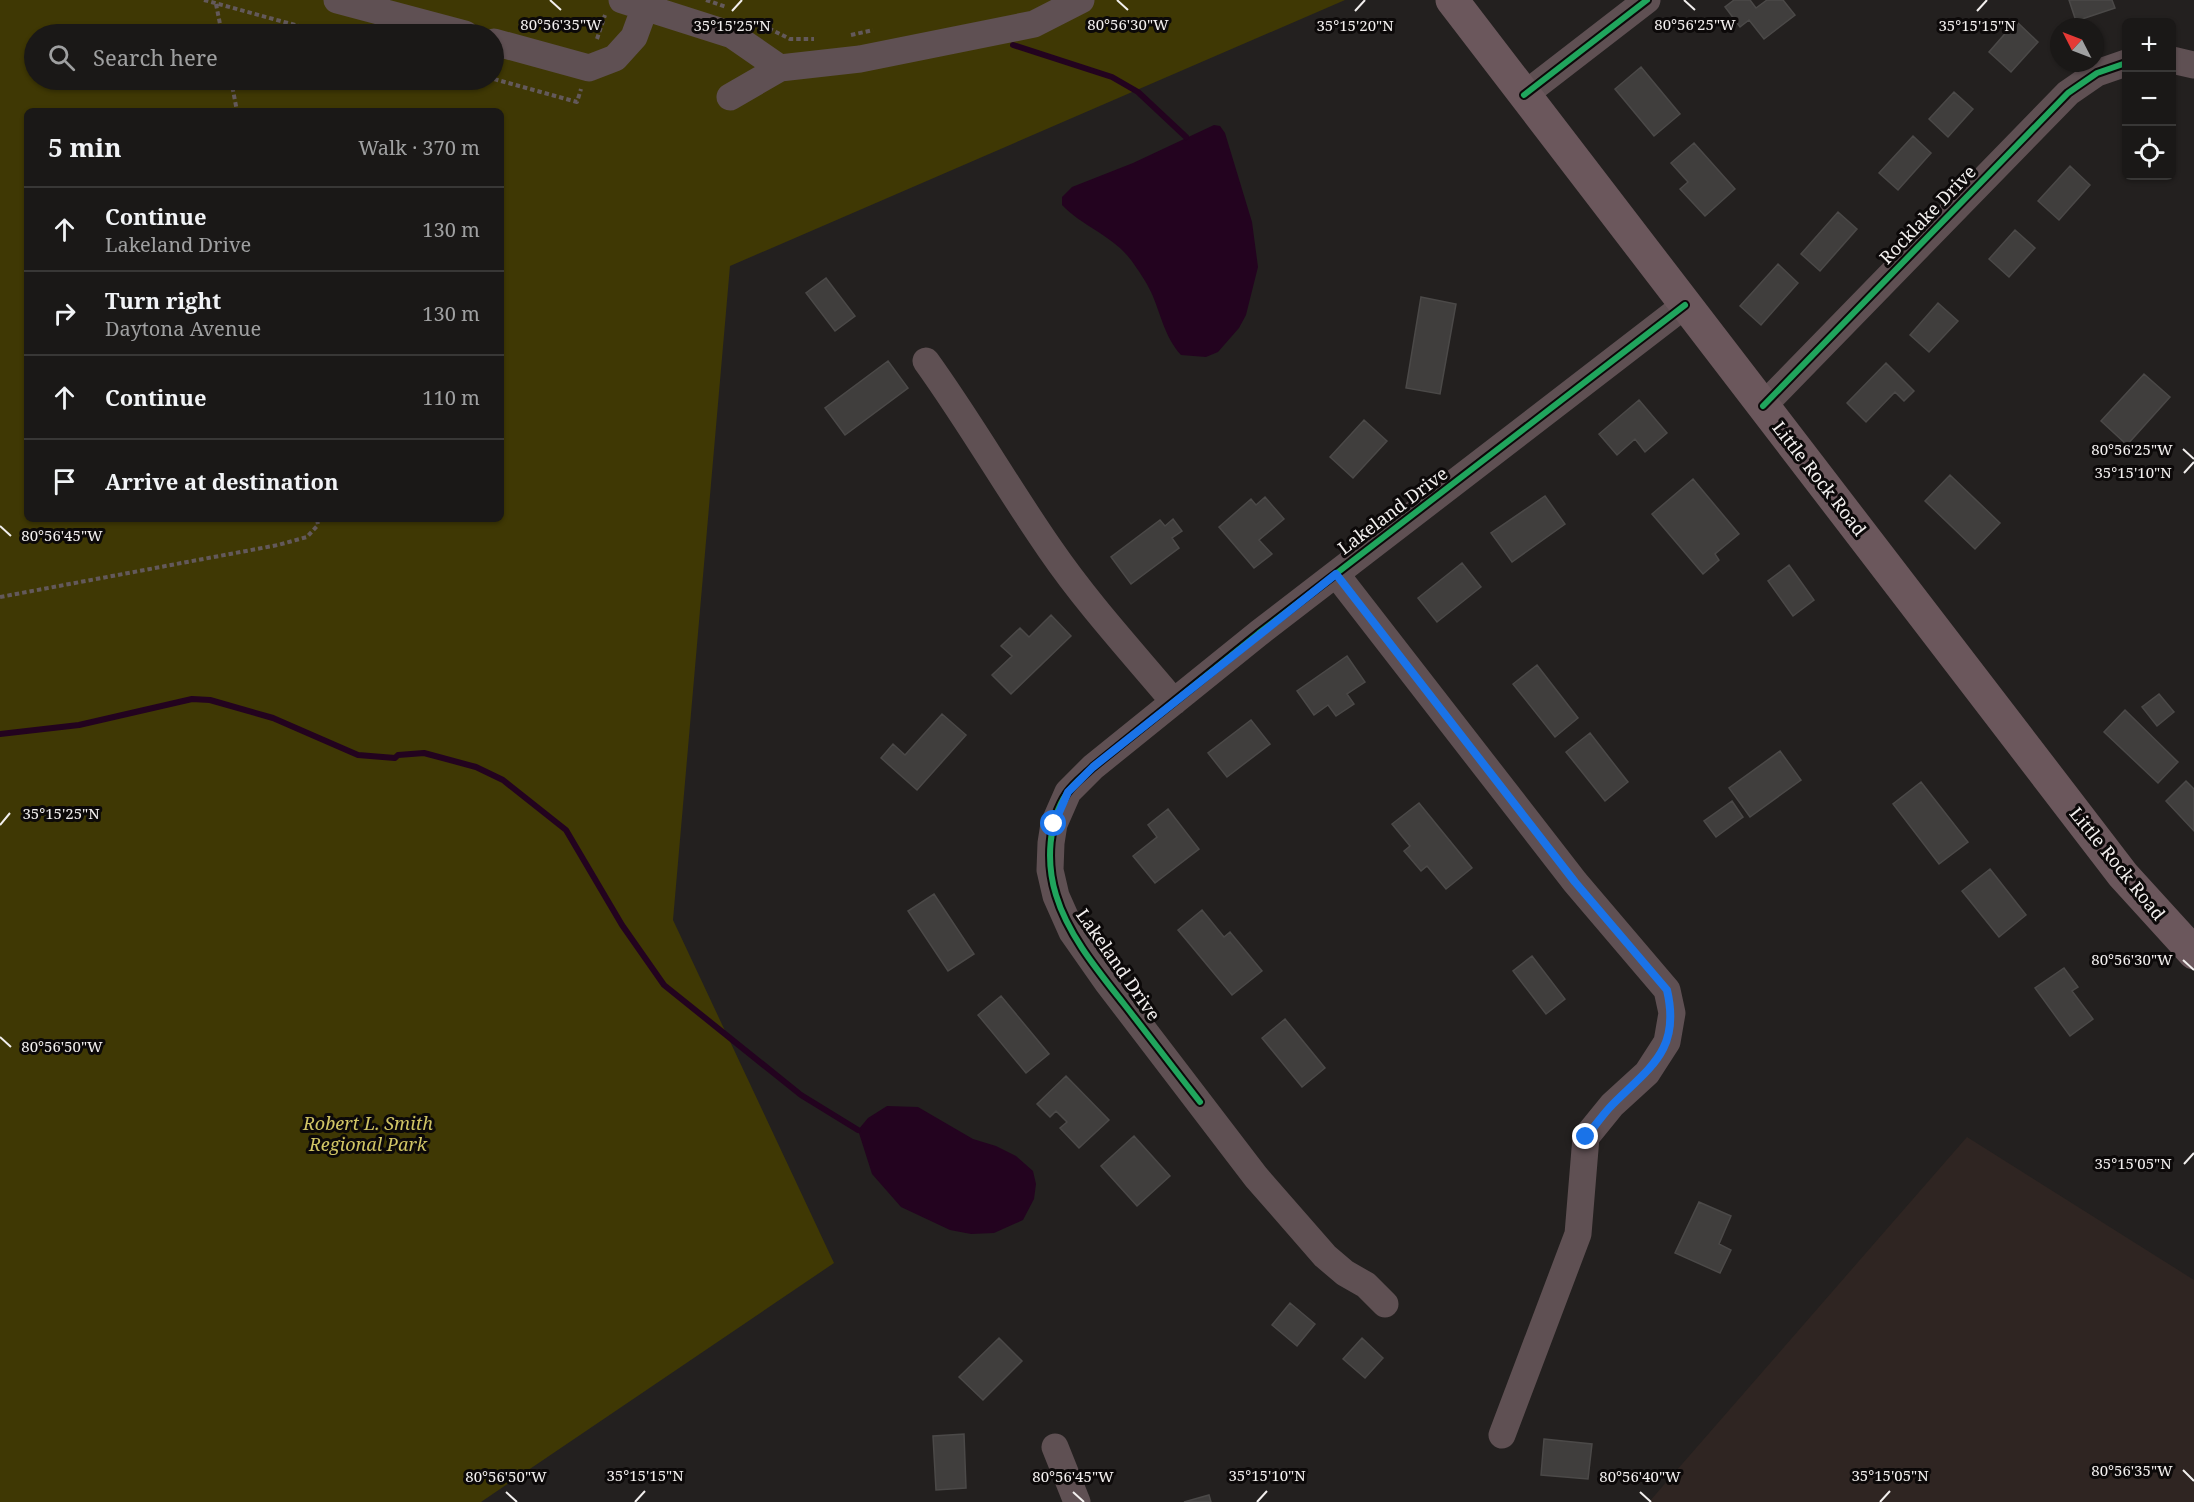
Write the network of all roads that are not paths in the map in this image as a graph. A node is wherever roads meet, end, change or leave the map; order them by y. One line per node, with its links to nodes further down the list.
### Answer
1 (337, 0): 6 (street)
2 (1081, 0): 11 (street)
3 (1452, 0): 12 (main road, Little Rock Road)
4 (1647, 0): 12 (street)
5 (633, 3): 7 (street); 11 (street)
6 (427, 24)
7 (504, 45)
8 (2176, 61): 9 (street)
9 (2194, 64)
10 (2122, 65): 16 (street, Rocklake Drive)
11 (780, 68): 13 (street)
12 (1524, 95): 14 (main road, Little Rock Road)
13 (730, 97)
14 (1685, 305): 16 (main road, Little Rock Road); 17 (street, Lakeland Drive)
15 (927, 361): 18 (street)
16 (1763, 406): 19 (main road, Little Rock Road)
17 (1336, 574): 18 (street, Lakeland Drive); 21 (street)
18 (1174, 702): 20 (street, Lakeland Drive)
19 (2194, 953)
20 (1385, 1304)
21 (1502, 1435)
22 (1055, 1447): 23 (street)
23 (1077, 1502)

